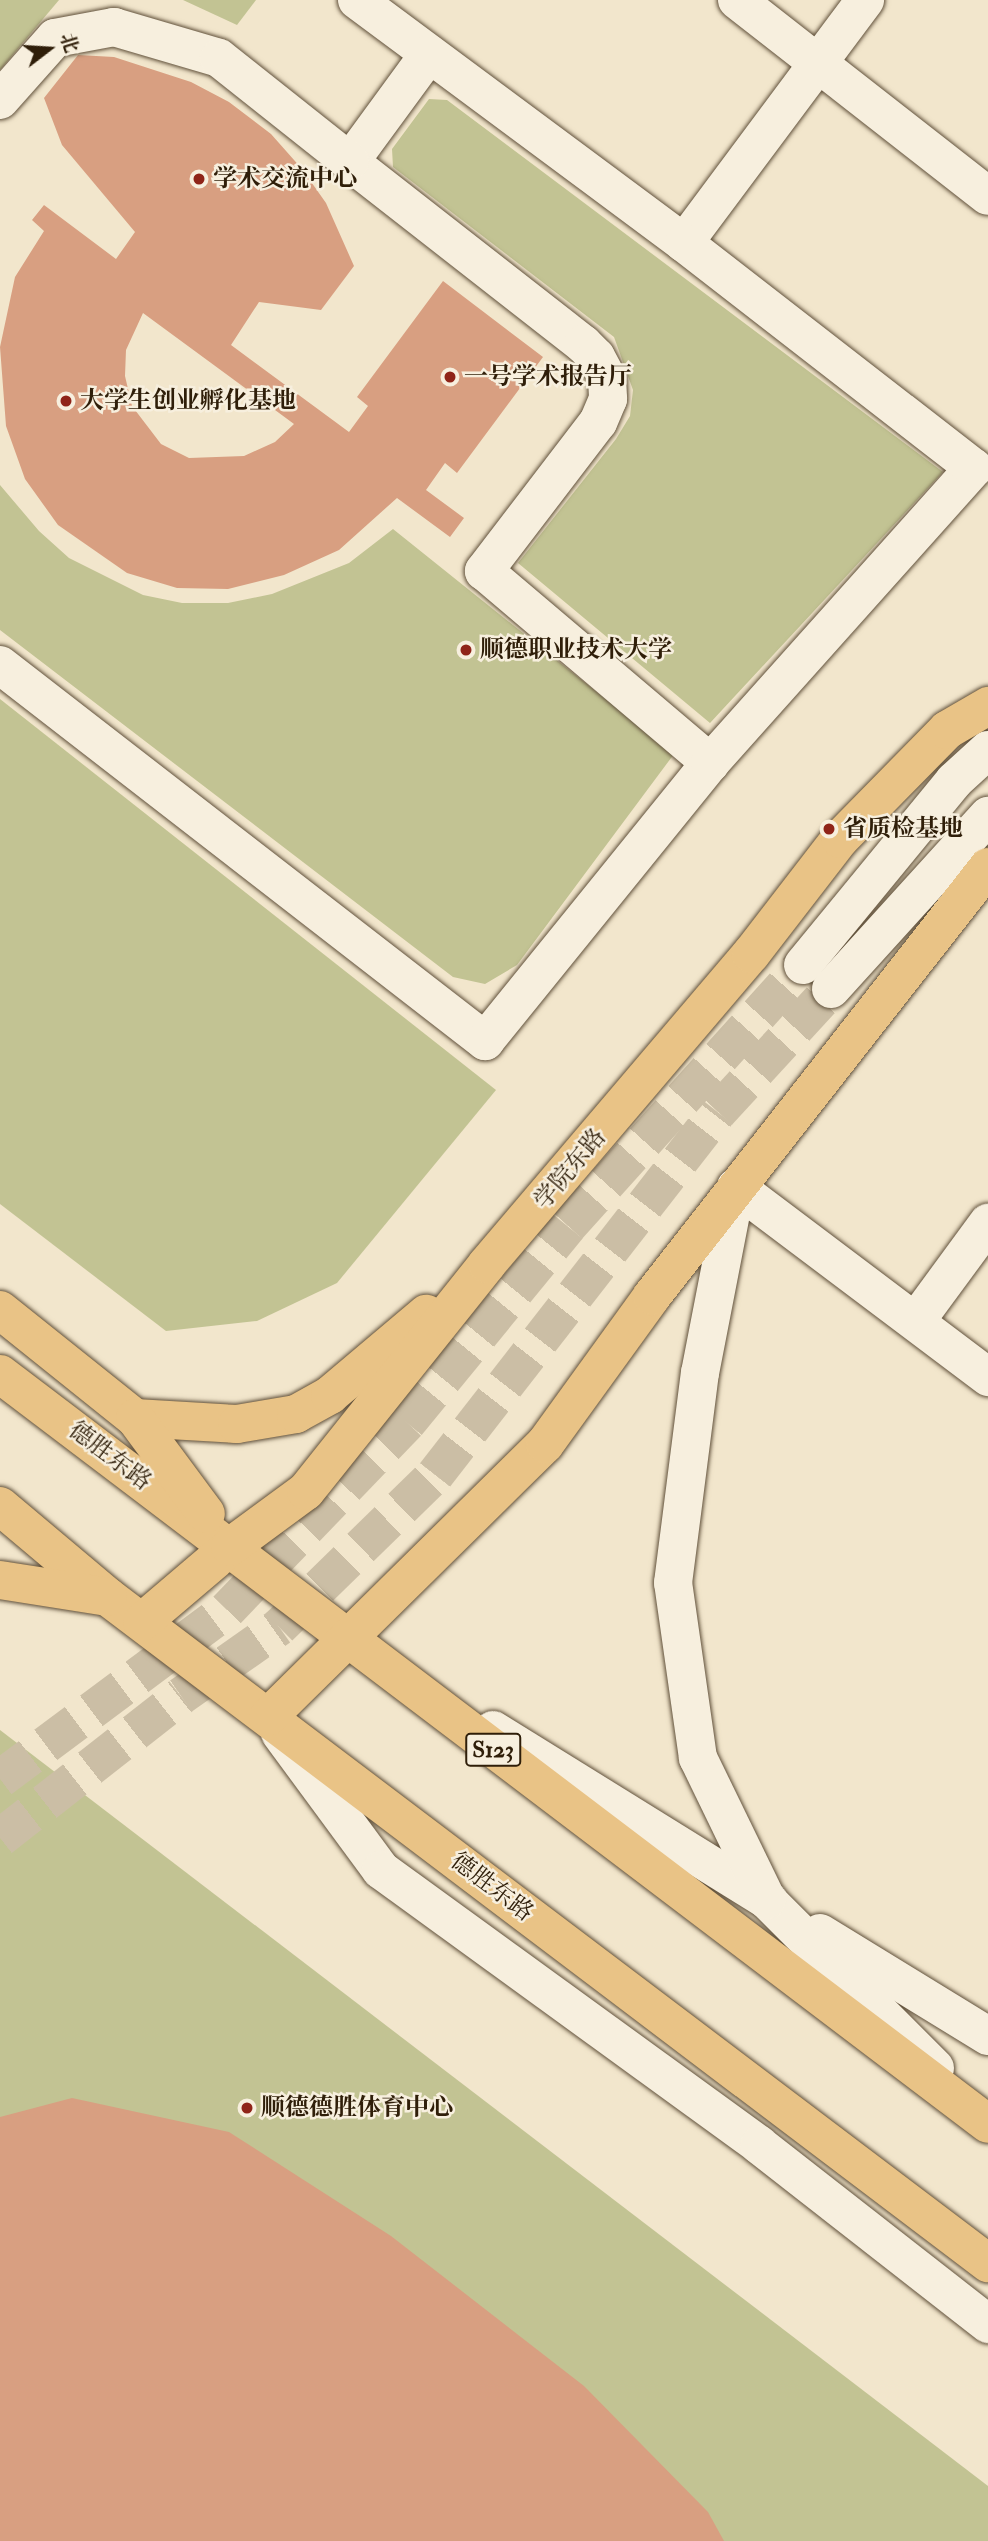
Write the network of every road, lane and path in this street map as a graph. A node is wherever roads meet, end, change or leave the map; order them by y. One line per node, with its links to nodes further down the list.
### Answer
1 (357, 0): 4 (street)
2 (737, 0): 5 (street)
3 (865, 0): 5 (street)
4 (429, 54): 7 (street); 9 (street)
5 (819, 60): 8 (street); 9 (street)
6 (0, 100): 7 (street)
7 (350, 162): 13 (street)
8 (988, 196)
9 (684, 243): 13 (street)
10 (0, 665): 13 (street)
11 (988, 706): 18 (main road, 学院东路)
12 (988, 750): 14 (street)
13 (710, 763)
14 (988, 816)
15 (988, 867): 16 (main road)
16 (736, 1187): 20 (street); 29 (main road); 31 (street)
17 (988, 1223): 20 (street)
18 (487, 1264): 23 (main road); 25 (main road, 学院东路)
19 (0, 1310): 23 (main road)
20 (916, 1321): 22 (street)
21 (0, 1374): 25 (main road, 德胜东路 / S123)
22 (988, 1377)
23 (135, 1418): 25 (main road)
24 (0, 1506): 27 (main road, 德胜东路)
25 (230, 1547): 28 (main road, 学院东路); 29 (main road, 德胜东路 / S123)
26 (0, 1580): 27 (main road)
27 (108, 1597): 28 (main road, 德胜东路)
28 (142, 1622): 30 (main road, 德胜东路)
29 (345, 1639): 30 (main road); 31 (street); 33 (main road, 德胜东路 / S123)
30 (268, 1717): 34 (main road, 德胜东路); 37 (street)
31 (767, 1900): 32 (street); 33 (street)
32 (988, 2036)
33 (988, 2123)
34 (958, 2240): 35 (main road, 德胜东路); 36 (street)
35 (988, 2263)
36 (988, 2281)
37 (988, 2324)

